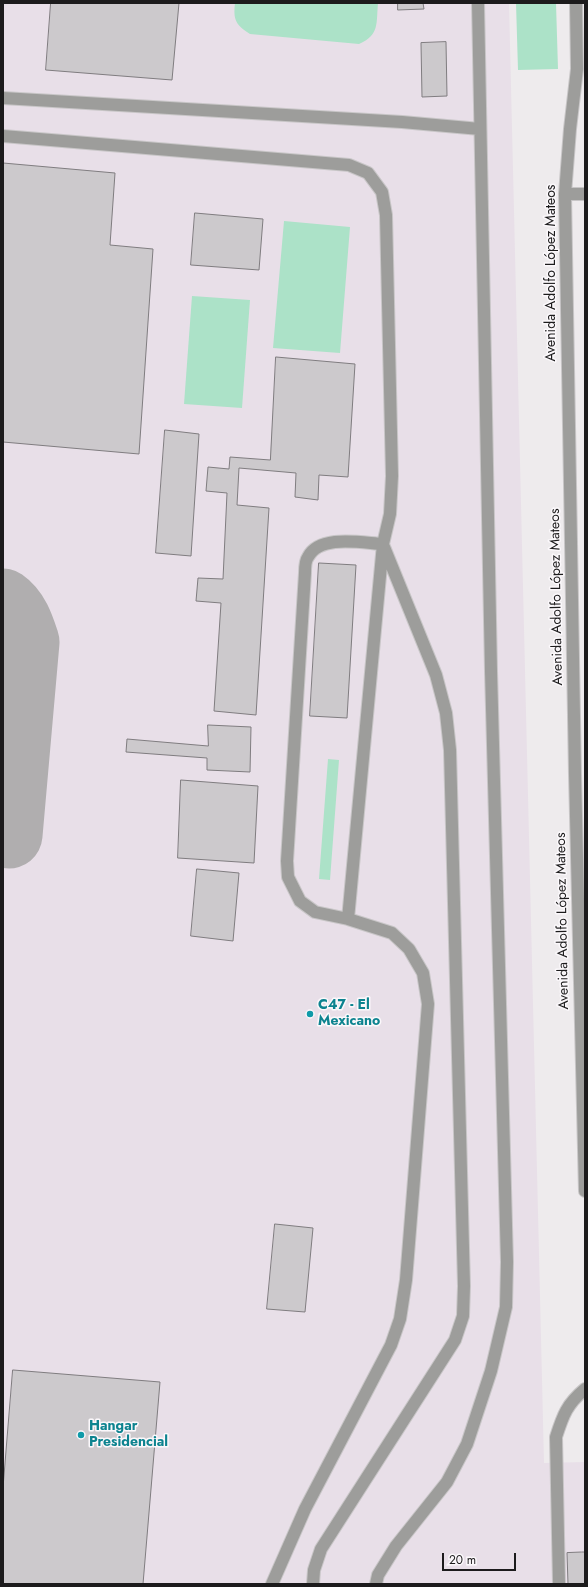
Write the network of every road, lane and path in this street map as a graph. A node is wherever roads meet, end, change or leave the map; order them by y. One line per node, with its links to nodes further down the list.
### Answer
1 (478, 3): 4 (street)
2 (576, 3): 6 (street, Avenida Adolfo López Mateos)
3 (3, 98): 4 (street)
4 (480, 129): 15 (street)
5 (3, 136): 8 (street)
6 (566, 194): 7 (street); 9 (street, Avenida Adolfo López Mateos)
7 (585, 194)
8 (383, 544): 10 (street); 10 (street); 14 (street)
9 (580, 774): 11 (street, Avenida Adolfo López Mateos)
10 (348, 919): 13 (street)
11 (585, 1191)
12 (585, 1389): 16 (street)
13 (272, 1584)
14 (312, 1584)
15 (376, 1584)
16 (558, 1584)

